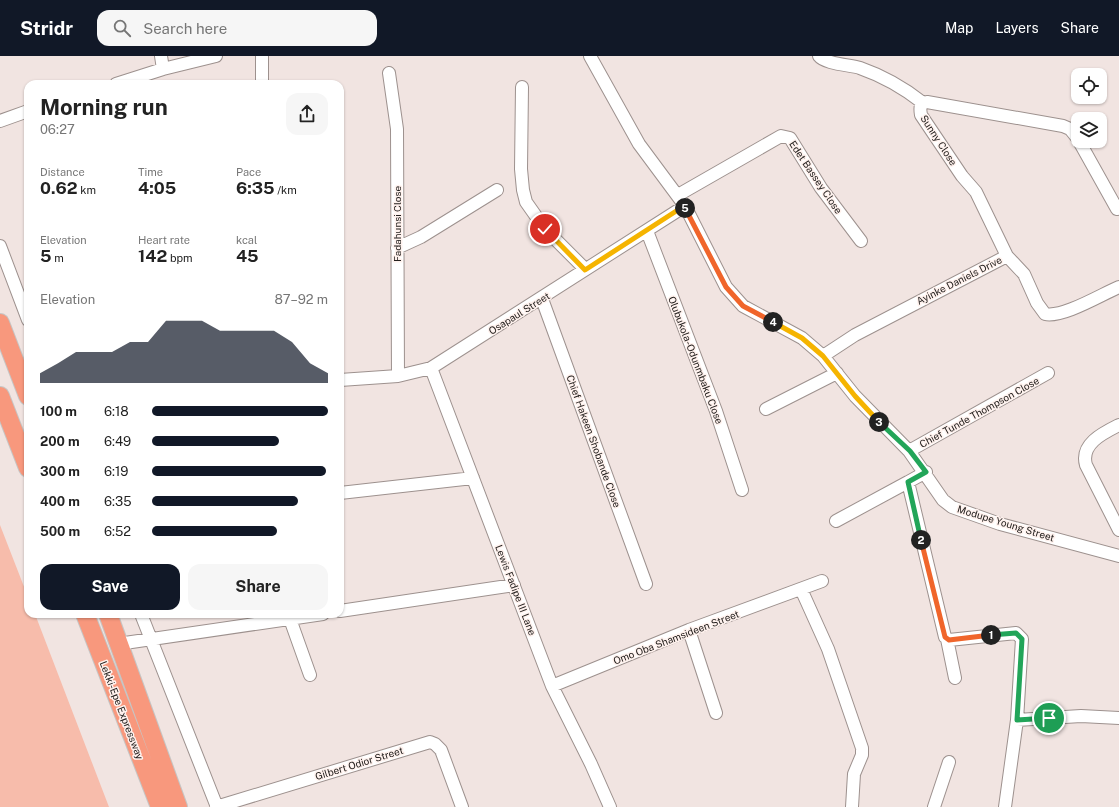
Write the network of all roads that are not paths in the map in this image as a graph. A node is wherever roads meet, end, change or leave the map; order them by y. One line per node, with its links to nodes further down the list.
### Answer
1 (160, 56): 6 (street)
2 (216, 56): 6 (street)
3 (262, 56): 9 (street)
4 (590, 56): 17 (street, Modupe Young Street)
5 (819, 56): 11 (street)
6 (163, 70): 8 (street)
7 (389, 73): 23 (street, Fadahunsi Close)
8 (129, 80)
9 (262, 80)
10 (522, 87): 25 (street)
11 (922, 103): 14 (street, Sunny Close); 24 (street, Sunny Close)
12 (24, 112): 13 (street)
13 (0, 121)
14 (1071, 131)
15 (1083, 148): 19 (street, Sunny Close)
16 (497, 190): 23 (street)
17 (678, 195): 18 (street, Modupe Young Street); 21 (street, Edet Bassey Close)
18 (684, 206): 20 (street, Osapaul Street); 30 (street, Modupe Young Street)
19 (1117, 209)
20 (647, 231): 25 (street, Osapaul Street); 45 (street, Olubukola-Odunmbaku Close)
21 (861, 241)
22 (0, 246): 28 (street)
23 (397, 248): 34 (street, Fadahunsi Close)
24 (1007, 256): 26 (street, Ayinke Daniels Drive); 30 (street, Ayinke Daniels Drive)
25 (585, 270): 27 (street, Osapaul Street)
26 (1119, 287)
27 (542, 299): 31 (street, Osapaul Street); 51 (street, Chief Hakeen Shobande Close)
28 (24, 309)
29 (0, 323): 36 (highway)
30 (823, 356): 32 (street, Modupe Young Street)
31 (431, 368): 34 (street, Osapaul Street); 43 (street, Lewis Fadipe III Lane)
32 (837, 373): 38 (street); 40 (street, Modupe Young Street)
33 (1048, 373): 40 (street, Chief Tunde Thompson Close)
34 (398, 376): 35 (street, Osapaul Street)
35 (344, 380)
36 (24, 386)
37 (0, 396): 41 (highway)
38 (766, 409)
39 (1119, 424): 48 (street)
40 (910, 451): 42 (street, Modupe Young Street)
41 (24, 458)
42 (926, 472): 44 (street); 49 (street, Modupe Young Street)
43 (473, 478): 46 (street); 52 (street, Lewis Fadipe III Lane)
44 (908, 482): 47 (street); 62 (street)
45 (742, 490)
46 (344, 493)
47 (836, 521)
48 (1119, 530)
49 (1119, 556)
50 (822, 581): 53 (street, Omo Oba Shamsideen Street)
51 (646, 584)
52 (514, 585): 54 (street); 67 (street, Lewis Fadipe III Lane)
53 (801, 589): 61 (street, Omo Oba Shamsideen Street); 77 (street)
54 (344, 610)
55 (87, 618): 72 (highway, Lekki-Epe Expressway)
56 (109, 618): 64 (highway, Lekki-Epe Expressway)
57 (144, 618): 63 (street)
58 (273, 618): 60 (street); 63 (street)
59 (297, 618): 60 (street)
60 (290, 619): 65 (street)
61 (689, 630): 67 (street, Omo Oba Shamsideen Street); 68 (street)
62 (947, 639): 66 (street); 70 (street)
63 (152, 640): 64 (street); 74 (street)
64 (118, 644): 73 (highway, Lekki-Epe Expressway)
65 (310, 675)
66 (955, 678)
67 (552, 686): 76 (street, Lewis Fadipe III Lane)
68 (716, 713)
69 (1119, 718): 70 (street)
70 (1017, 720): 79 (street)
71 (949, 762): 78 (street)
72 (160, 807)
73 (178, 807)
74 (216, 807): 75 (street, Gilbert Odior Street)
75 (462, 807)
76 (610, 807)
77 (852, 807)
78 (934, 807)
79 (1004, 807)

